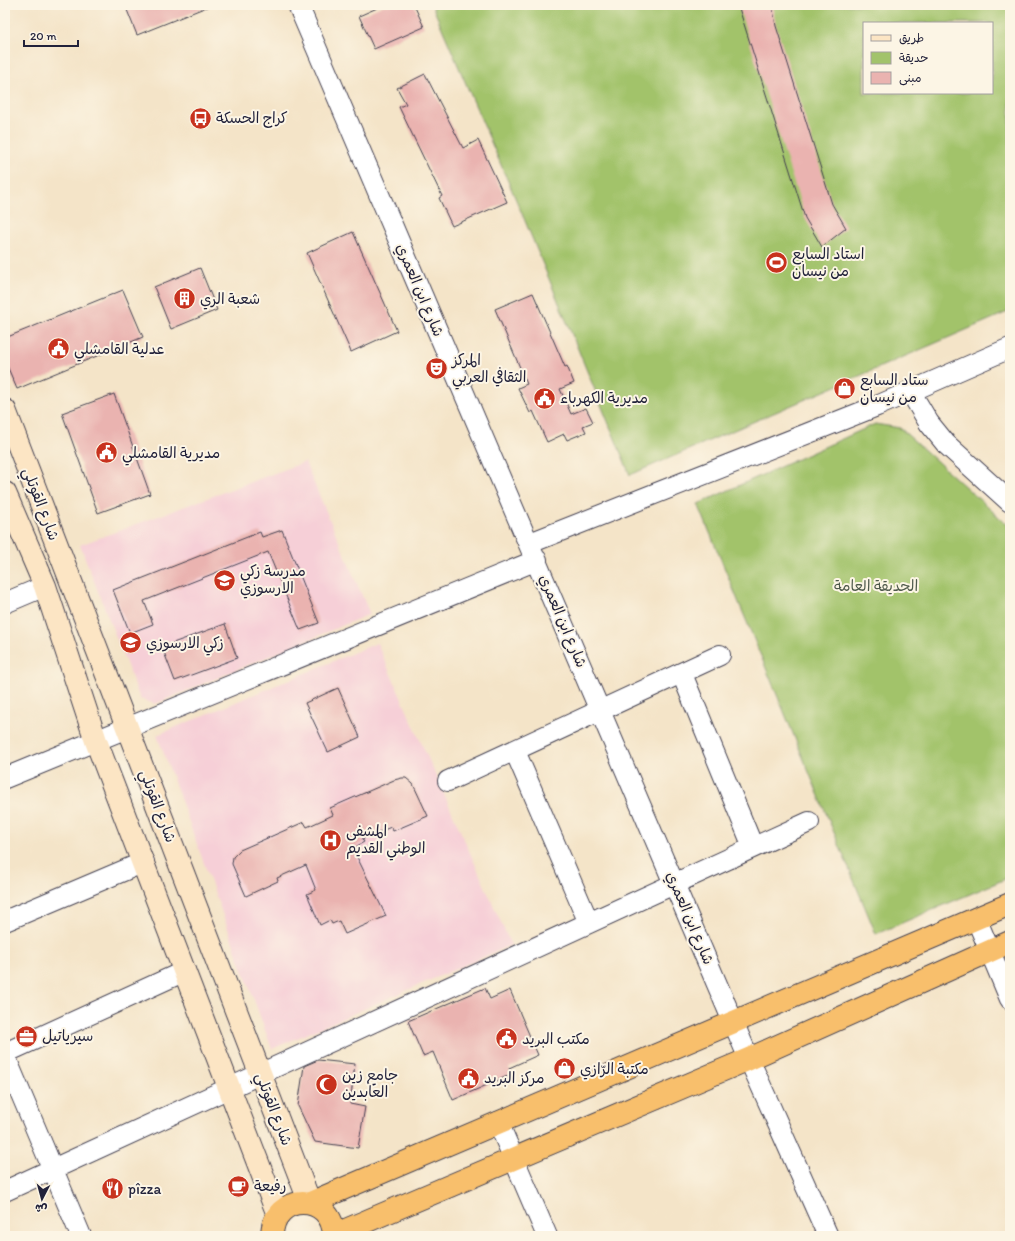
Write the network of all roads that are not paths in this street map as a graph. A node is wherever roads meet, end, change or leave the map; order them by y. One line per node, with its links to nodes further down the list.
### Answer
1 (298, 5): 7 (street, شارع ابن العمري)
2 (1010, 348): 3 (street)
3 (910, 391): 6 (street); 7 (street)
4 (5, 410): 13 (street, شارع القوتلي)
5 (5, 493): 8 (street, شارع القوتلي)
6 (1010, 502)
7 (533, 552): 12 (street, شارع ابن العمري); 13 (street)
8 (45, 586): 9 (street); 14 (street, شارع القوتلي)
9 (5, 603)
10 (720, 655): 11 (street)
11 (682, 674): 12 (street); 19 (street)
12 (601, 711): 15 (street); 21 (street, شارع ابن العمري)
13 (127, 727): 14 (street); 34 (street, شارع القوتلي)
14 (96, 741): 16 (street); 20 (street, شارع القوتلي)
15 (515, 751): 17 (street); 25 (street)
16 (5, 778)
17 (448, 781)
18 (809, 822): 19 (street)
19 (754, 847): 21 (street)
20 (144, 862): 24 (street); 28 (street, شارع القوتلي)
21 (675, 883): 25 (street); 30 (street, شارع ابن العمري)
22 (1010, 904): 23 (highway)
23 (976, 918): 27 (street); 30 (highway)
24 (5, 921)
25 (589, 923): 34 (street)
26 (1010, 942): 27 (highway)
27 (989, 951): 29 (street); 33 (highway)
28 (185, 971): 31 (street); 35 (street, شارع القوتلي)
29 (1010, 999)
30 (734, 1021): 33 (street, شارع ابن العمري); 36 (highway)
31 (5, 1053)
32 (5, 1056): 38 (street)
33 (750, 1059): 37 (highway); 46 (street, شارع ابن العمري)
34 (261, 1074): 35 (street); 40 (street, شارع القوتلي)
35 (230, 1087): 38 (street); 41 (street, شارع القوتلي)
36 (498, 1122): 37 (street); 40 (highway)
37 (513, 1158): 42 (highway); 45 (street)
38 (53, 1169): 39 (street); 43 (street)
39 (5, 1191)
40 (310, 1203): 41 (highway); 42 (highway)
41 (278, 1215): 44 (highway)
42 (334, 1235)
43 (81, 1236)
44 (272, 1236)
45 (547, 1236)
46 (828, 1236)

